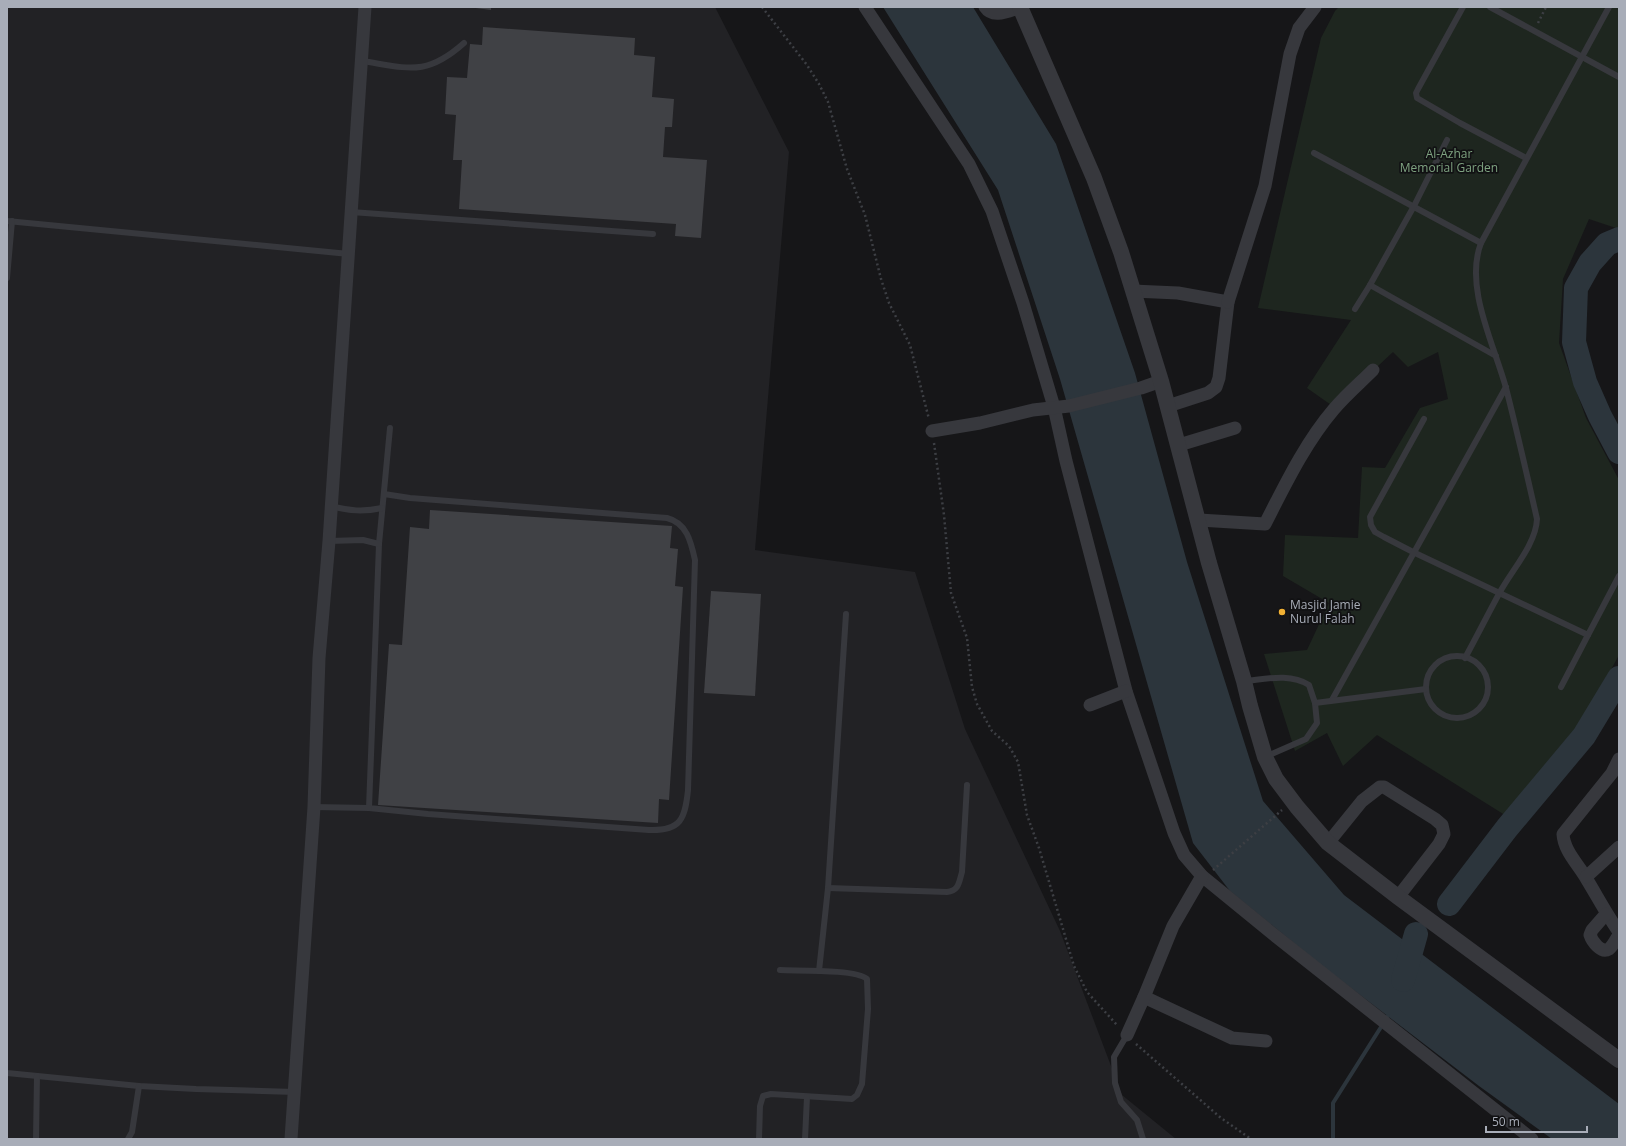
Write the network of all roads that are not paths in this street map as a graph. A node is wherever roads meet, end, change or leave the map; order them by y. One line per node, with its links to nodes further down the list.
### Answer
1 (365, 7): 11 (street)
2 (865, 7): 32 (street)
3 (985, 7): 4 (street)
4 (1021, 7): 24 (street)
5 (1315, 7): 25 (street)
6 (1463, 7): 15 (lane)
7 (1490, 7): 10 (lane)
8 (1609, 7): 10 (lane)
9 (464, 44): 11 (lane)
10 (1581, 57): 12 (lane); 15 (lane)
11 (362, 61): 17 (street)
12 (1619, 77)
13 (1447, 140): 16 (lane)
14 (1314, 153): 16 (lane)
15 (1526, 158): 20 (lane)
16 (1414, 206): 20 (lane); 23 (lane)
17 (351, 212): 19 (lane); 21 (street)
18 (9, 221): 21 (lane); 22 (lane)
19 (653, 234)
20 (1481, 243): 27 (lane)
21 (349, 254): 39 (street)
22 (7, 278)
23 (1370, 285): 26 (lane); 27 (lane)
24 (1133, 291): 25 (street); 29 (street)
25 (1228, 302): 31 (street)
26 (1355, 309)
27 (1496, 356): 30 (lane)
28 (1373, 370): 41 (street)
29 (1161, 381): 31 (street); 32 (street)
30 (1506, 387): 44 (lane); 46 (lane)
31 (1168, 406): 37 (street)
32 (1054, 407): 36 (street); 53 (street)
33 (1424, 419): 44 (lane)
34 (390, 428): 38 (lane)
35 (1235, 428): 37 (street)
36 (932, 431)
37 (1179, 445): 41 (street)
38 (384, 494): 40 (lane); 61 (lane)
39 (331, 506): 40 (lane); 42 (street)
40 (382, 508): 43 (lane)
41 (1199, 520): 50 (street)
42 (329, 541): 43 (lane); 60 (street)
43 (379, 544): 61 (lane)
44 (1413, 552): 46 (lane); 54 (lane)
45 (1619, 576): 48 (lane)
46 (1500, 593): 48 (lane); 49 (lane)
47 (846, 614): 66 (lane)
48 (1588, 635): 51 (lane)
49 (1465, 658): 52 (lane); 52 (lane)
50 (1244, 681): 55 (lane); 57 (street)
51 (1561, 687)
52 (1426, 689): 54 (lane)
53 (1126, 691): 56 (street); 64 (street)
54 (1332, 700): 55 (lane)
55 (1315, 703): 57 (lane)
56 (1090, 705)
57 (1265, 757): 62 (street)
58 (1619, 759): 65 (street)
59 (967, 786): 66 (lane)
60 (314, 807): 61 (lane); 79 (street)
61 (369, 808)
62 (1328, 843): 67 (street); 67 (street)
63 (1619, 847): 65 (street)
64 (1202, 876): 72 (street); 87 (street)
65 (1586, 877): 68 (street)
66 (828, 888): 71 (lane)
67 (1398, 897): 75 (street)
68 (1606, 914): 69 (street); 69 (street)
69 (1619, 933)
70 (780, 970): 71 (lane)
71 (819, 971): 80 (lane)
72 (1144, 997): 73 (street); 74 (street)
73 (1127, 1035): 86 (lane)
74 (1266, 1041)
75 (1619, 1060)
76 (7, 1073): 77 (lane)
77 (37, 1076): 78 (lane); 81 (lane)
78 (139, 1086): 79 (lane); 82 (lane)
79 (295, 1092): 83 (street)
80 (807, 1097): 84 (lane); 85 (lane)
81 (36, 1139)
82 (128, 1139)
83 (291, 1139)
84 (760, 1139)
85 (805, 1139)
86 (1143, 1139)
87 (1532, 1139)

